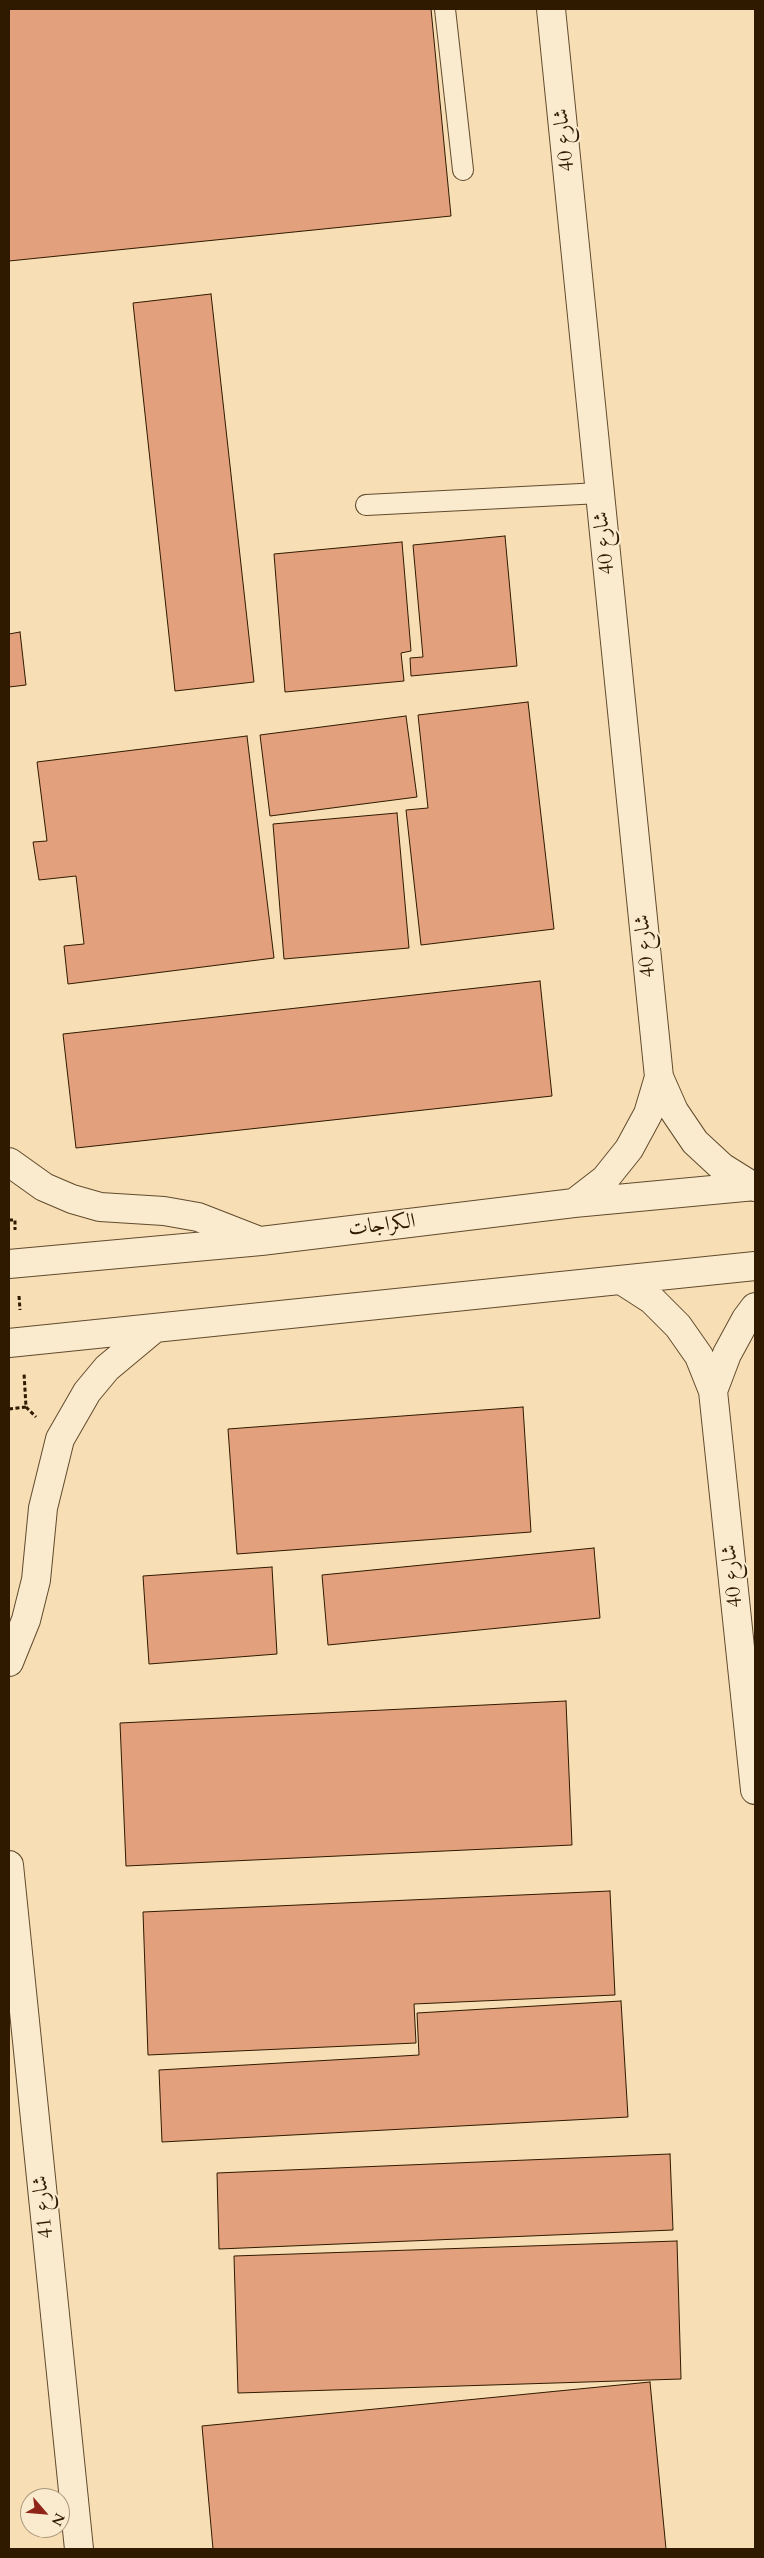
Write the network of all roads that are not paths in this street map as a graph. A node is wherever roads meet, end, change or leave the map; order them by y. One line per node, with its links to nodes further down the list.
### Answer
1 (445, 9): 3 (lane)
2 (551, 9): 4 (street, شارع 40)
3 (463, 170)
4 (600, 493): 5 (lane); 6 (street, شارع 40)
5 (366, 505)
6 (659, 1077): 8 (street, شارع 40); 9 (street, شارع 40)
7 (9, 1162): 10 (street)
8 (755, 1186): 9 (street, الكراجات)
9 (574, 1203): 10 (street, الكراجات)
10 (261, 1241): 11 (street, الكراجات)
11 (9, 1264)
12 (755, 1266): 13 (street)
13 (621, 1280): 15 (street); 17 (street, شارع 40)
14 (755, 1307): 17 (street, شارع 40)
15 (155, 1328): 16 (street); 18 (street)
16 (9, 1343)
17 (713, 1391): 19 (street, شارع 40)
18 (9, 1662)
19 (755, 1790)
20 (9, 1865): 21 (street, شارع 41)
21 (79, 2549)

